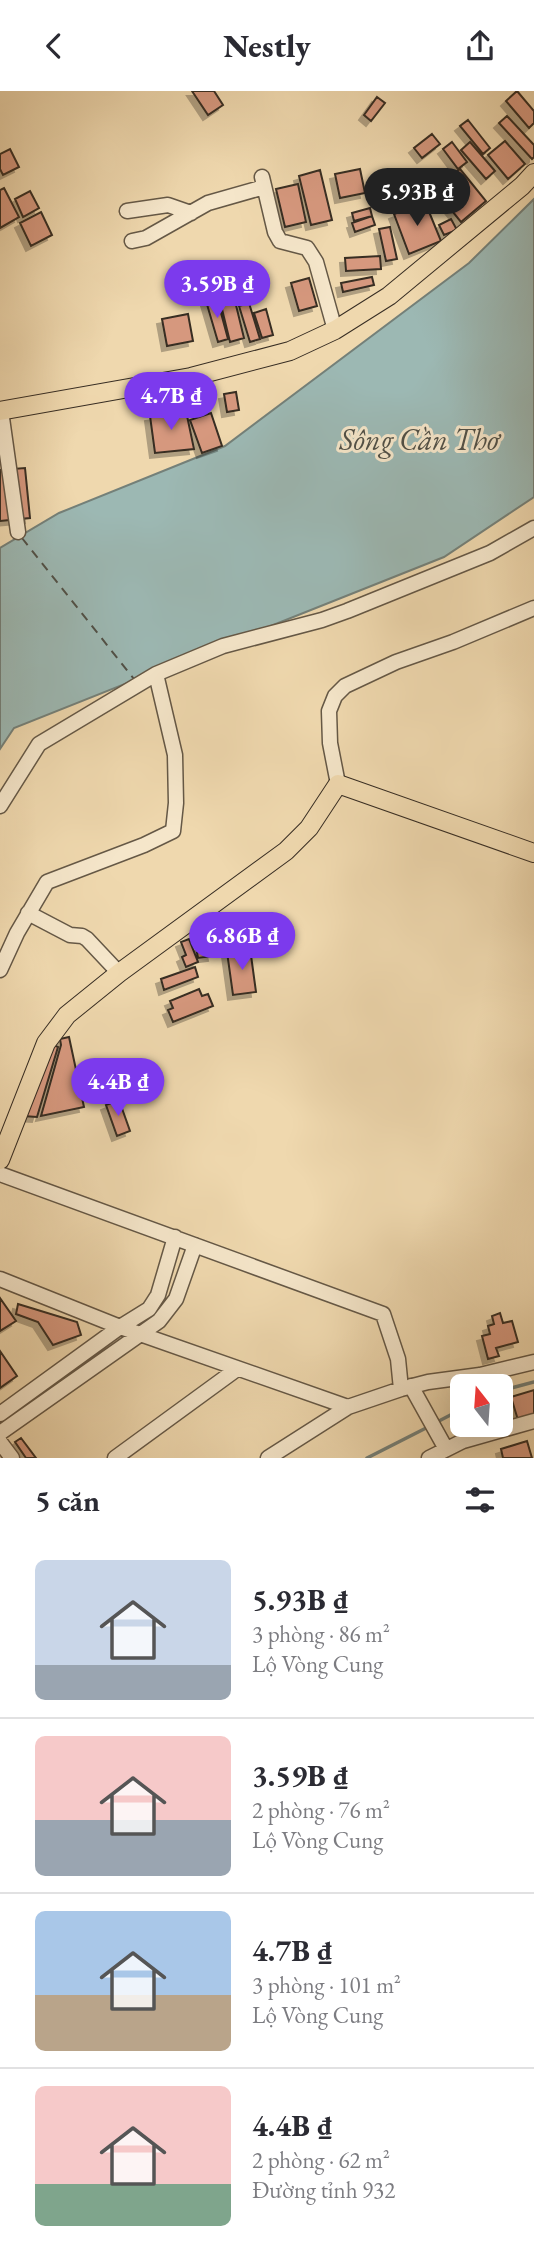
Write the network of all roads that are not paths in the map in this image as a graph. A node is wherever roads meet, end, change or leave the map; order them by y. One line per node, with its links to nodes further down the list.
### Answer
1 (534, 173): 5 (main road)
2 (127, 211): 3 (street)
3 (191, 213): 4 (street); 5 (street)
4 (132, 241)
5 (335, 330): 6 (main road)
6 (0, 411): 8 (street)
7 (534, 528): 10 (street)
8 (18, 532)
9 (534, 608): 11 (street)
10 (156, 674): 12 (street); 14 (street)
11 (338, 784): 13 (main road); 16 (main road)
12 (0, 806)
13 (534, 853)
14 (28, 913): 15 (street); 16 (street)
15 (0, 970)
16 (119, 973): 17 (main road)
17 (0, 1160)
18 (0, 1174): 19 (street)
19 (175, 1237): 20 (street); 22 (street)
20 (195, 1245): 23 (street); 26 (street)
21 (0, 1279): 22 (street)
22 (120, 1327): 23 (street); 28 (street)
23 (142, 1335): 25 (street); 30 (street)
24 (534, 1362): 26 (street)
25 (237, 1369): 27 (street); 34 (street)
26 (410, 1391): 27 (street); 32 (street)
27 (348, 1407): 35 (street)
28 (0, 1414)
29 (534, 1421): 32 (street)
30 (0, 1433)
31 (0, 1442): 33 (street)
32 (444, 1445): 36 (street)
33 (12, 1458)
34 (115, 1458)
35 (268, 1458)
36 (429, 1458)

